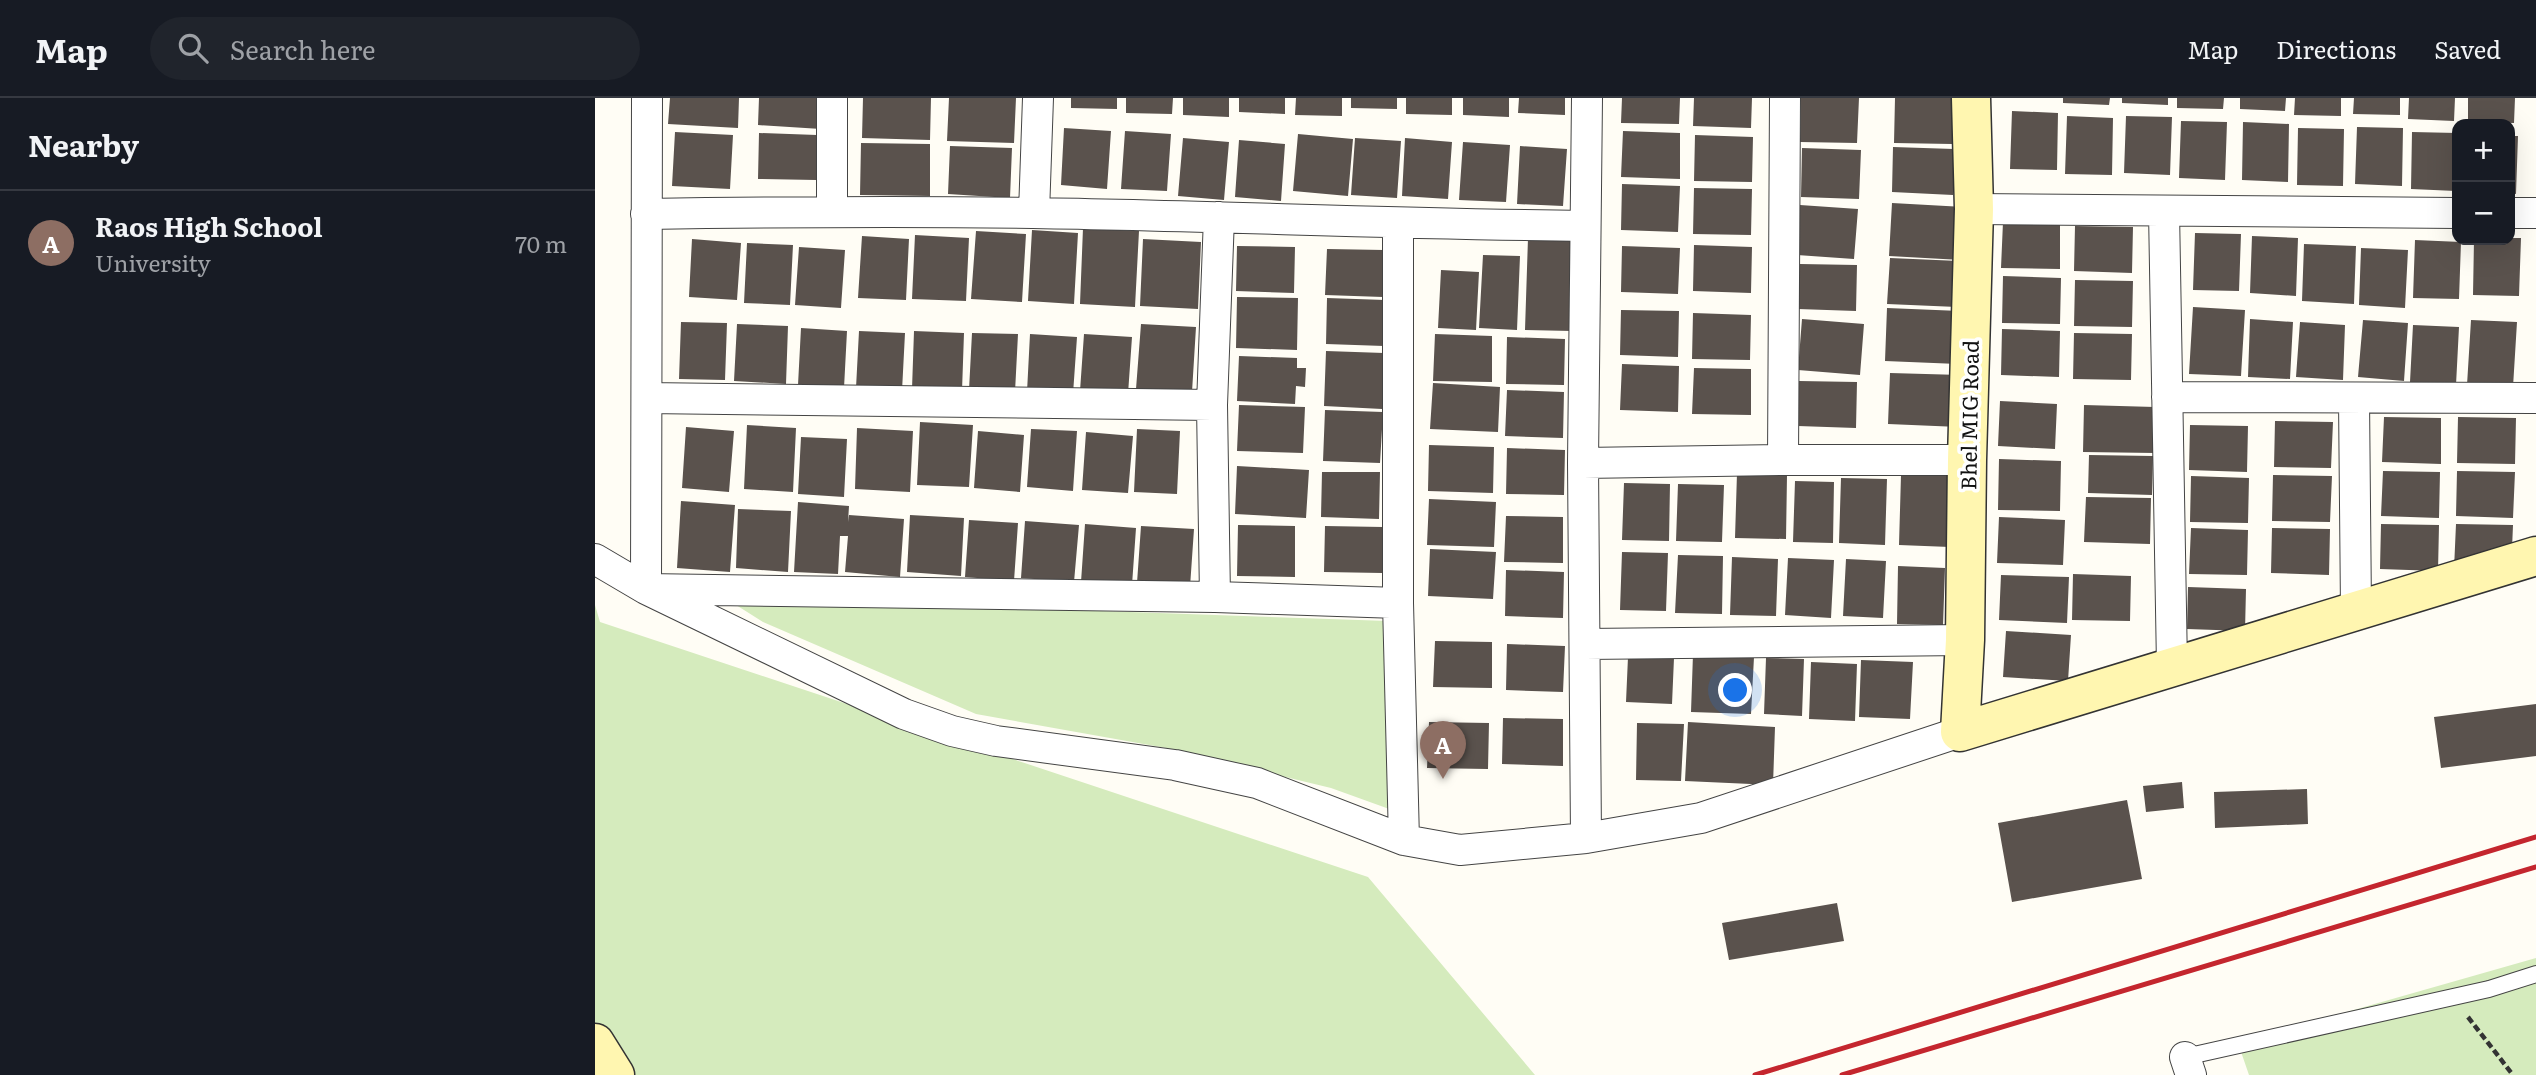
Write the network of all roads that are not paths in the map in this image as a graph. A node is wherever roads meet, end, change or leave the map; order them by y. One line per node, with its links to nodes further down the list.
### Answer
1 (647, 98): 14 (street)
2 (832, 98): 8 (street)
3 (1038, 98): 10 (street)
4 (1587, 98): 17 (street)
5 (1785, 98): 23 (street)
6 (1971, 98): 7 (street, Bhel MIG Road)
7 (1974, 209): 9 (street); 24 (street, Bhel MIG Road)
8 (832, 211): 10 (street); 14 (street)
9 (2164, 211): 11 (street); 18 (street)
10 (1034, 213): 15 (street)
11 (2452, 213)
12 (2515, 213): 13 (street)
13 (2536, 213)
14 (646, 214): 19 (street)
15 (1219, 217): 16 (street); 22 (street)
16 (1398, 224): 17 (street); 30 (street)
17 (1585, 226): 25 (street)
18 (2167, 397): 20 (street); 34 (street)
19 (647, 398): 22 (street); 28 (street)
20 (2354, 398): 21 (street); 31 (street)
21 (2536, 398)
22 (1212, 405): 29 (street)
23 (1783, 460): 24 (street); 25 (street)
24 (1967, 460): 32 (street, Bhel MIG Road)
25 (1583, 463): 33 (street)
26 (2536, 556): 31 (street)
27 (595, 559): 28 (street)
28 (646, 589): 29 (street); 37 (street)
29 (1215, 597): 30 (street)
30 (1398, 603): 37 (street)
31 (2355, 610): 34 (street)
32 (1965, 640): 33 (street); 35 (street, Bhel MIG Road)
33 (1585, 644): 36 (street)
34 (2172, 666): 35 (street)
35 (1960, 732): 36 (street)
36 (1585, 838): 37 (street)
37 (1404, 840)
38 (2536, 974): 40 (lane)
39 (595, 1043): 41 (street)
40 (2188, 1066)
41 (615, 1075)

